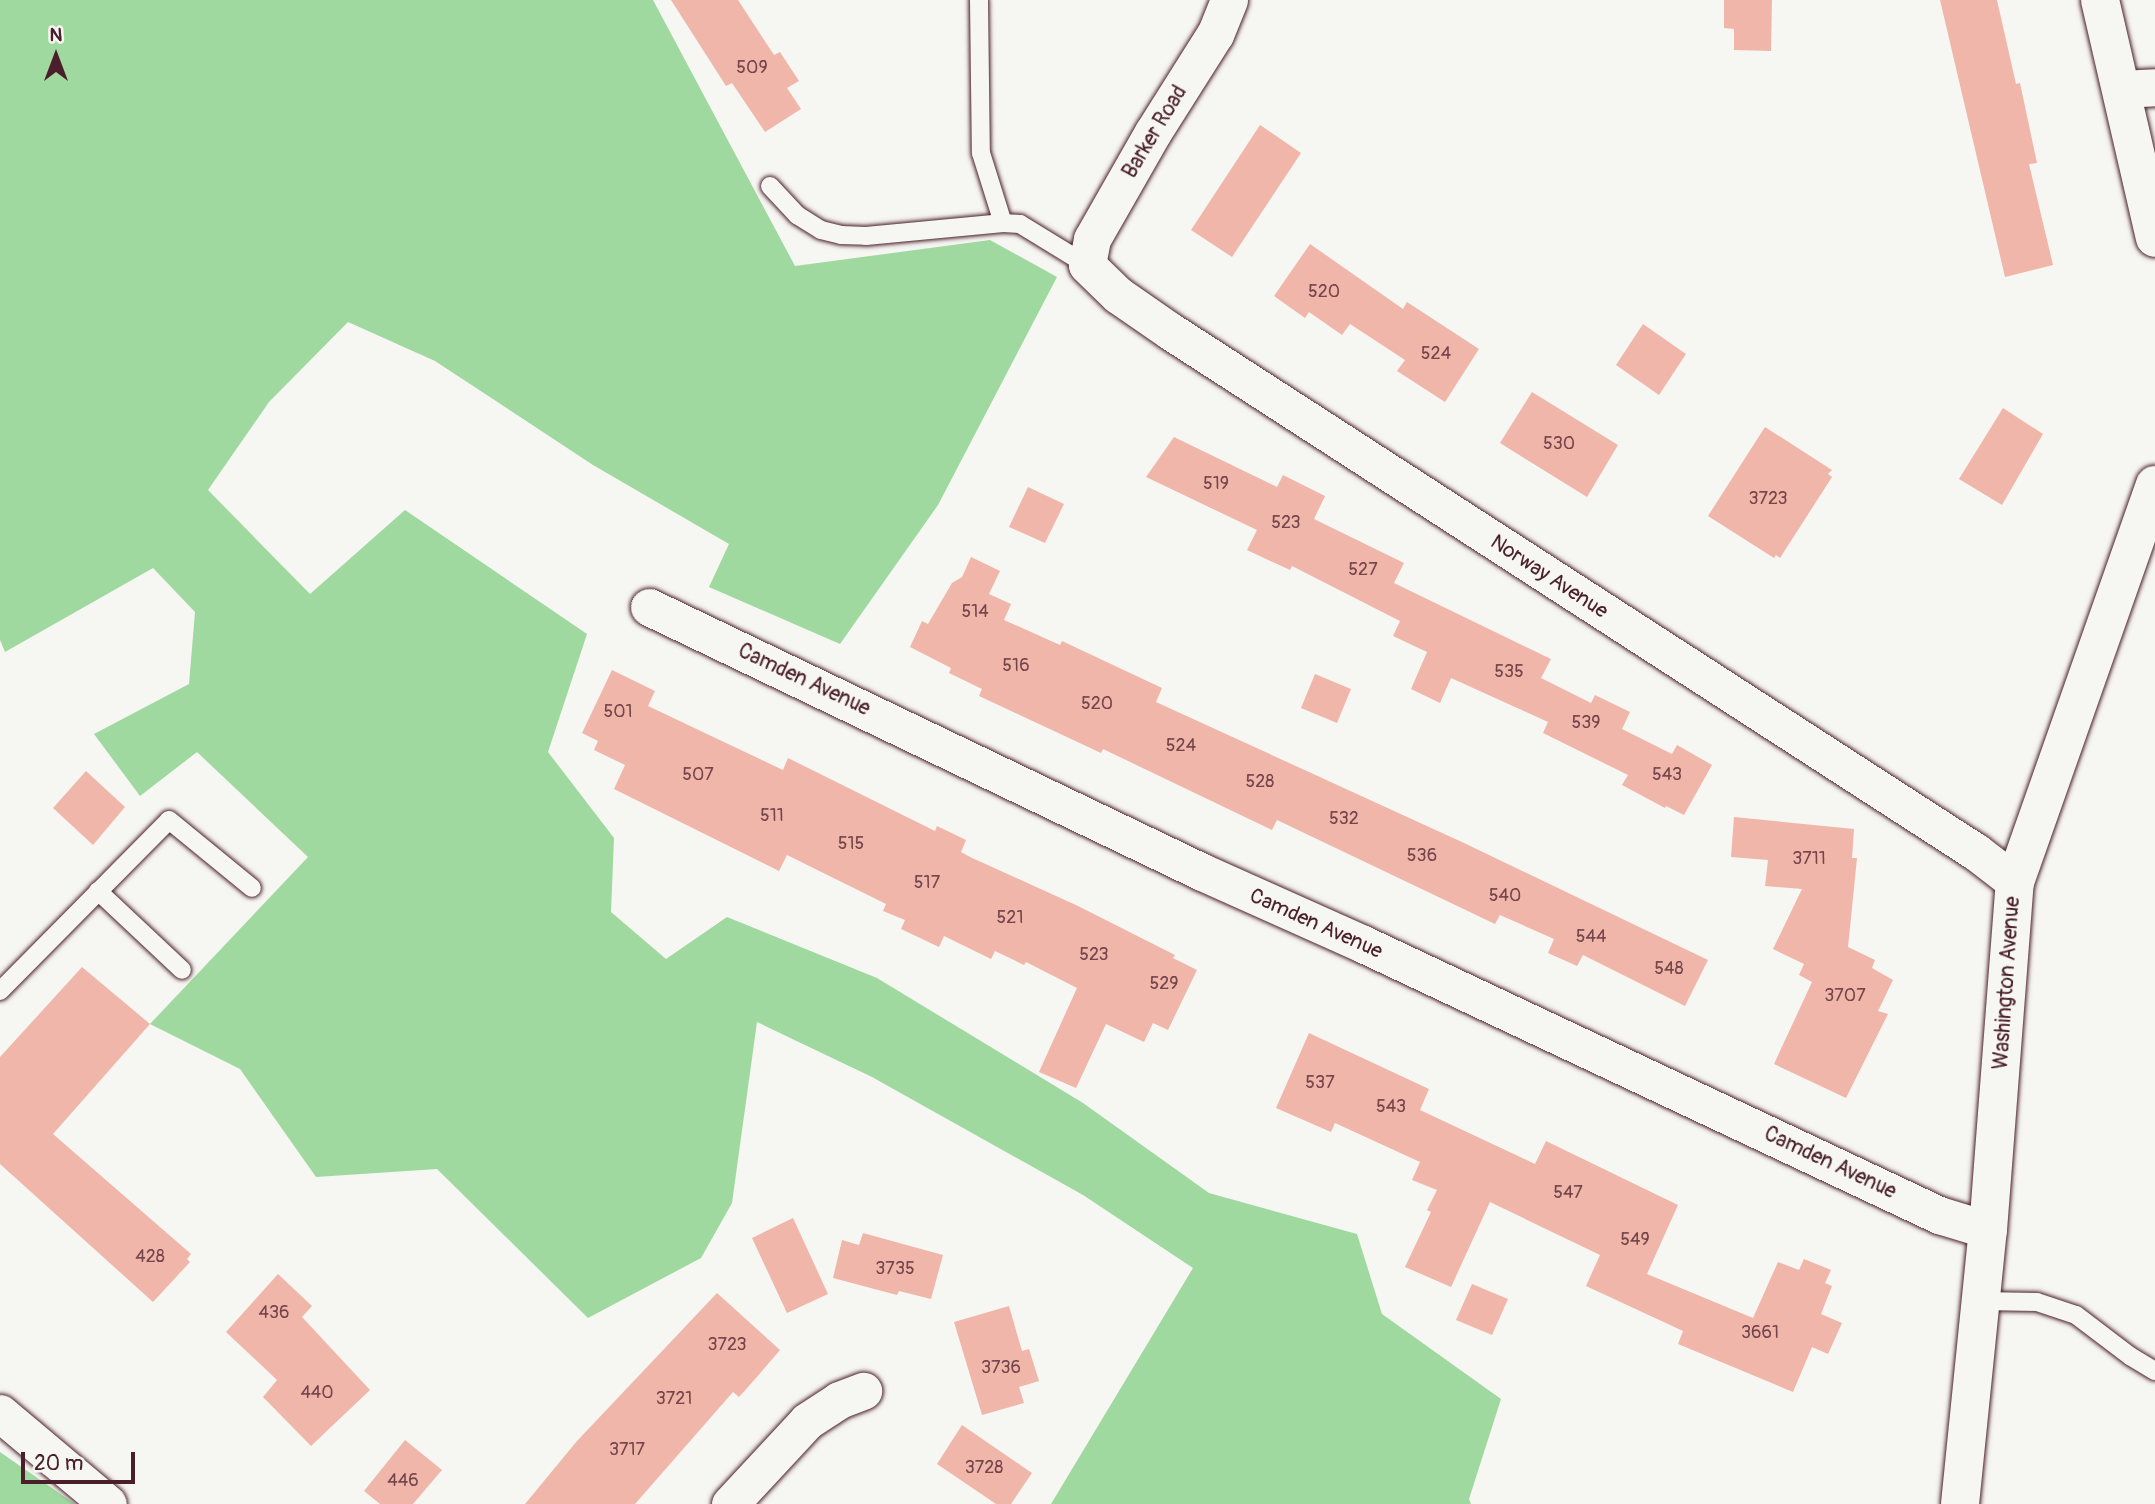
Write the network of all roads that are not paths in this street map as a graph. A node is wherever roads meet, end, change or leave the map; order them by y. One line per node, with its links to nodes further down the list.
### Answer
1 (979, 0): 6 (lane)
2 (1229, 0): 8 (street, Barker Road)
3 (2100, 0): 4 (street)
4 (2138, 88): 7 (street)
5 (770, 186): 6 (lane)
6 (1003, 223): 8 (lane)
7 (2155, 238)
8 (1087, 265): 11 (street, Norway Avenue)
9 (2155, 485): 11 (street, Washington Avenue)
10 (649, 607): 16 (street, Camden Avenue)
11 (2015, 883): 16 (street, Washington Avenue)
12 (251, 888): 13 (lane)
13 (98, 891): 14 (lane); 15 (lane)
14 (182, 970)
15 (0, 991)
16 (1988, 1230): 17 (street, Washington Avenue)
17 (1981, 1301): 18 (lane); 23 (street, Washington Avenue)
18 (2155, 1371)
19 (863, 1391): 22 (street)
20 (0, 1413): 21 (street)
21 (108, 1504)
22 (730, 1504)
23 (1960, 1504)

